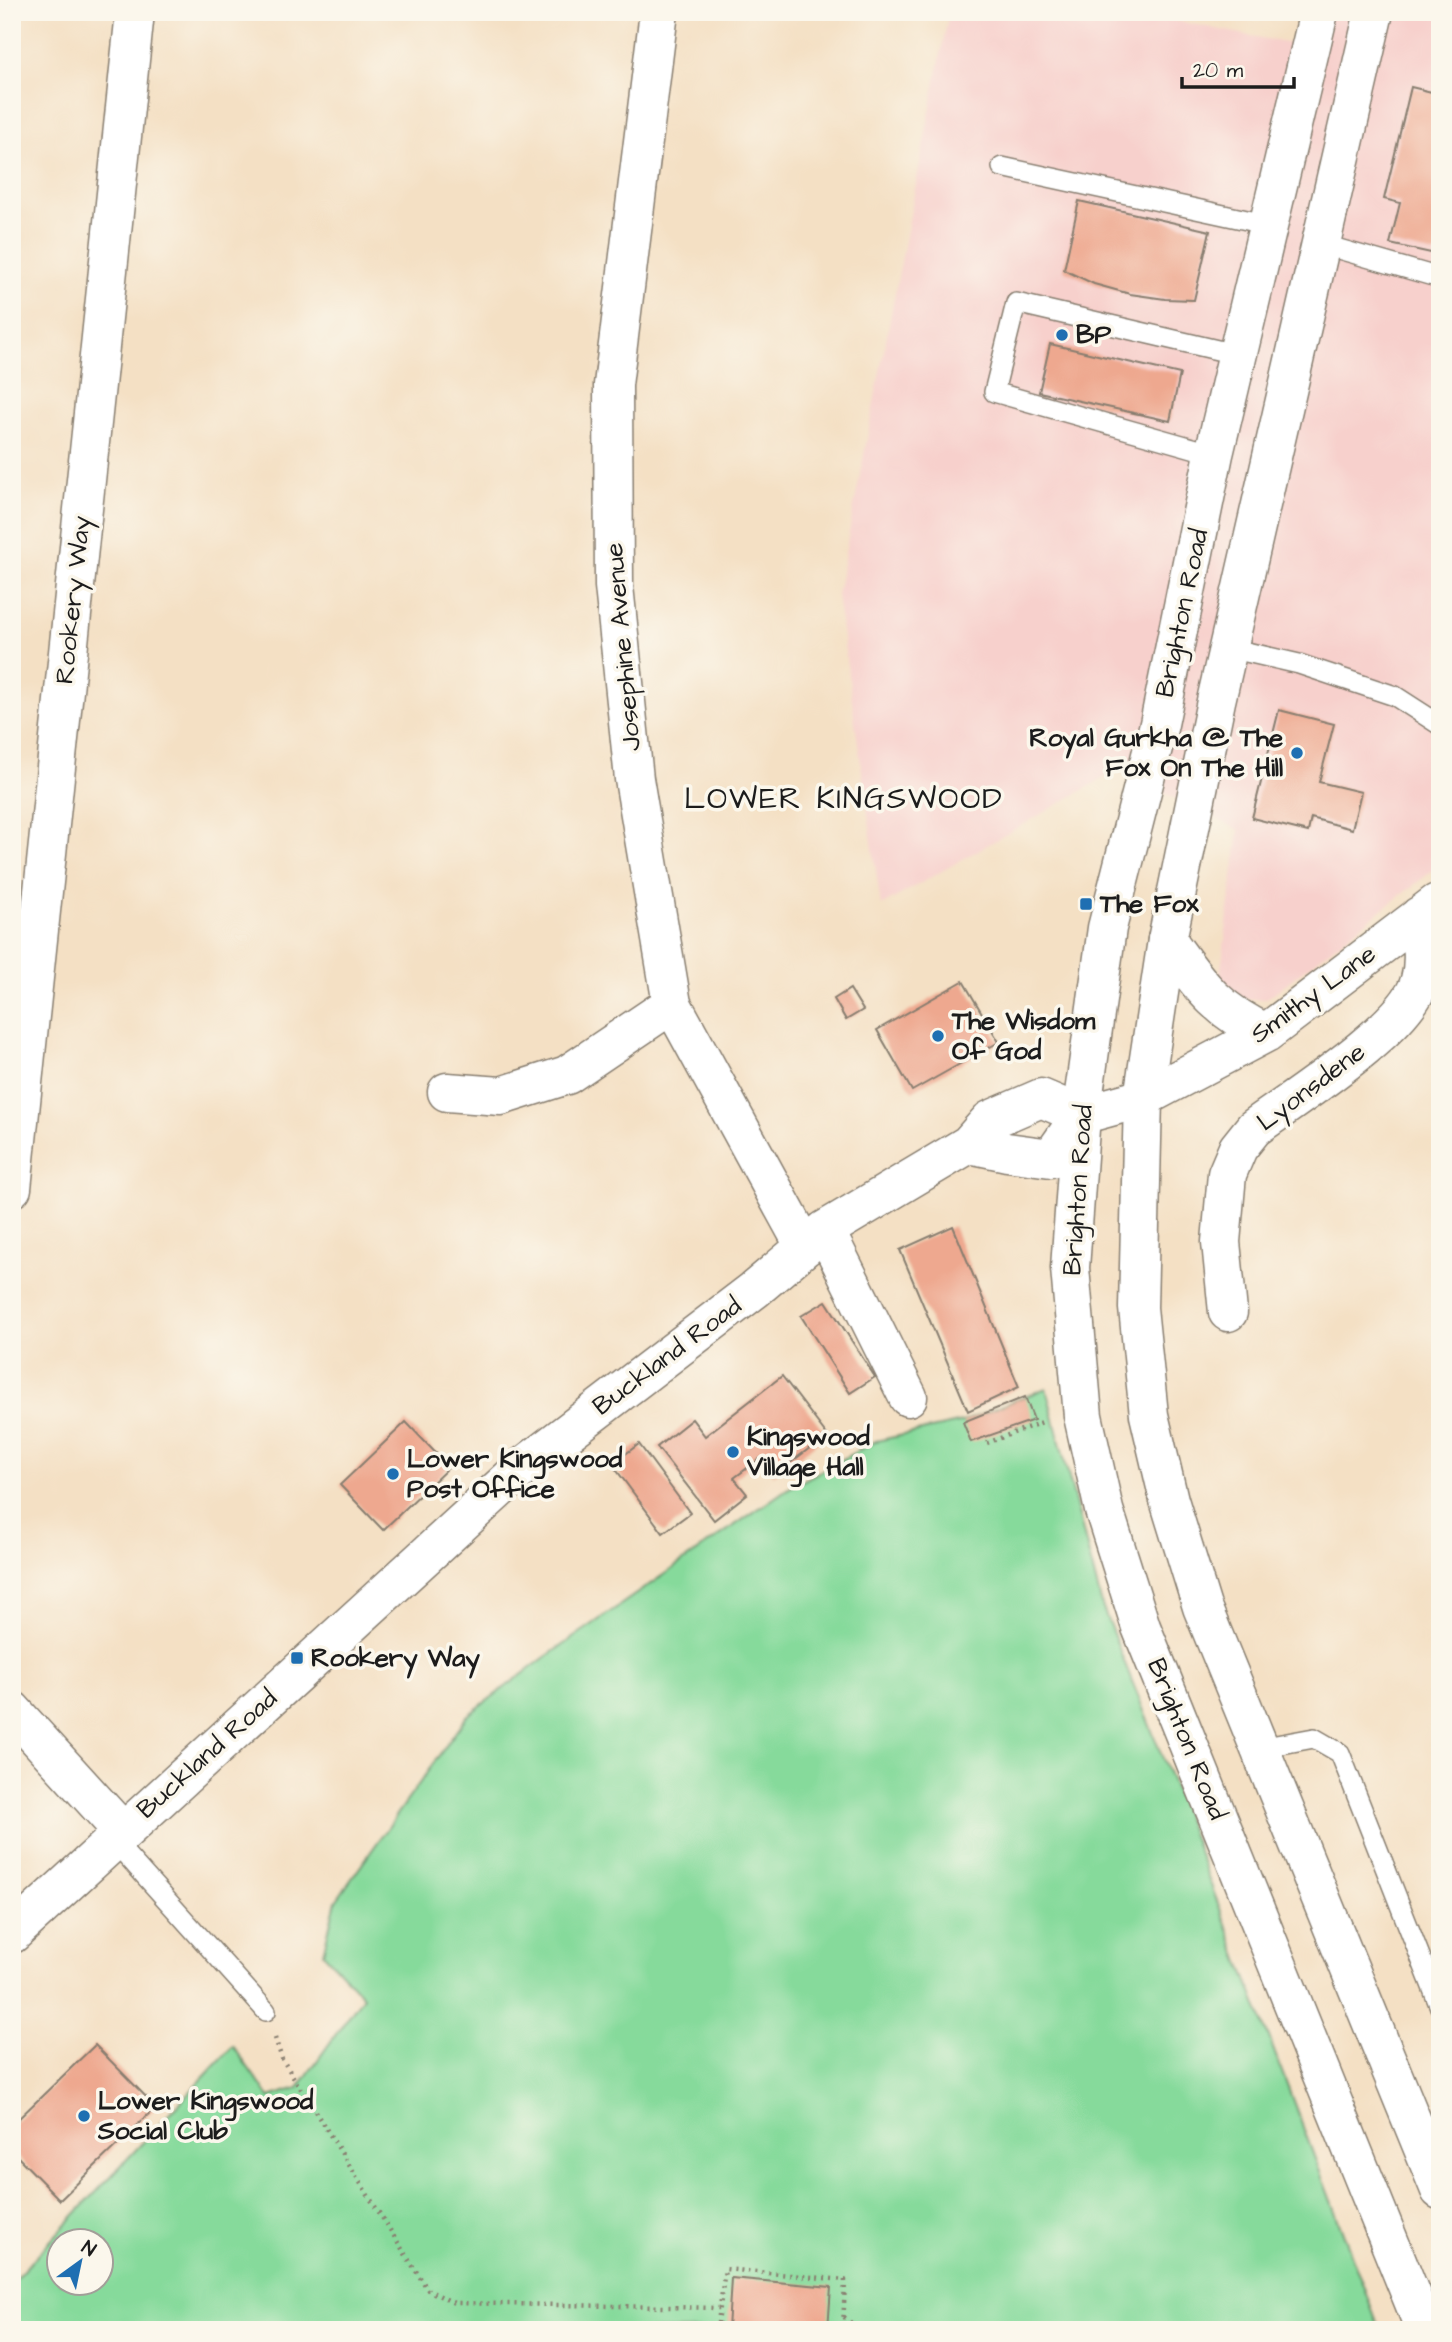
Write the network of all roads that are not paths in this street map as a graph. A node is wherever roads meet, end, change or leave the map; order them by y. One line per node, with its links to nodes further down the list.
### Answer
1 (135, 12): 21 (main road, Rookery Way)
2 (659, 12): 15 (main road, Josephine Avenue)
3 (1319, 12): 6 (main road, Brighton Road)
4 (1374, 12): 7 (main road, Brighton Road)
5 (1002, 167): 6 (lane)
6 (1270, 225): 9 (main road, Brighton Road)
7 (1321, 244): 8 (lane); 11 (main road, Brighton Road)
8 (1440, 278)
9 (1239, 355): 10 (main road, Brighton Road); 10 (lane)
10 (1214, 454): 19 (main road, Brighton Road)
11 (1229, 648): 12 (lane); 14 (main road, Brighton Road)
12 (1440, 725)
13 (1429, 908): 16 (main road, Smithy Lane); 23 (main road, Lyonsdene)
14 (1167, 940): 16 (main road); 18 (main road, Brighton Road)
15 (672, 1004): 17 (main road); 22 (main road, Josephine Avenue)
16 (1266, 1033): 18 (main road, Smithy Lane)
17 (447, 1092)
18 (1143, 1098): 19 (main road, Smithy Lane); 26 (main road, Brighton Road)
19 (1081, 1115): 20 (main road, Buckland Road); 20 (main road); 32 (main road, Brighton Road)
20 (969, 1144): 22 (main road, Buckland Road)
21 (12, 1188)
22 (815, 1239): 24 (main road, Josephine Avenue); 27 (main road, Buckland Road)
23 (1228, 1312)
24 (908, 1397)
25 (12, 1710): 27 (main road)
26 (1260, 1748): 29 (lane); 31 (main road, Brighton Road)
27 (118, 1835): 28 (main road, Buckland Road); 30 (lane)
28 (12, 1934)
29 (1440, 2007)
30 (266, 2011)
31 (1440, 2190)
32 (1425, 2330)

